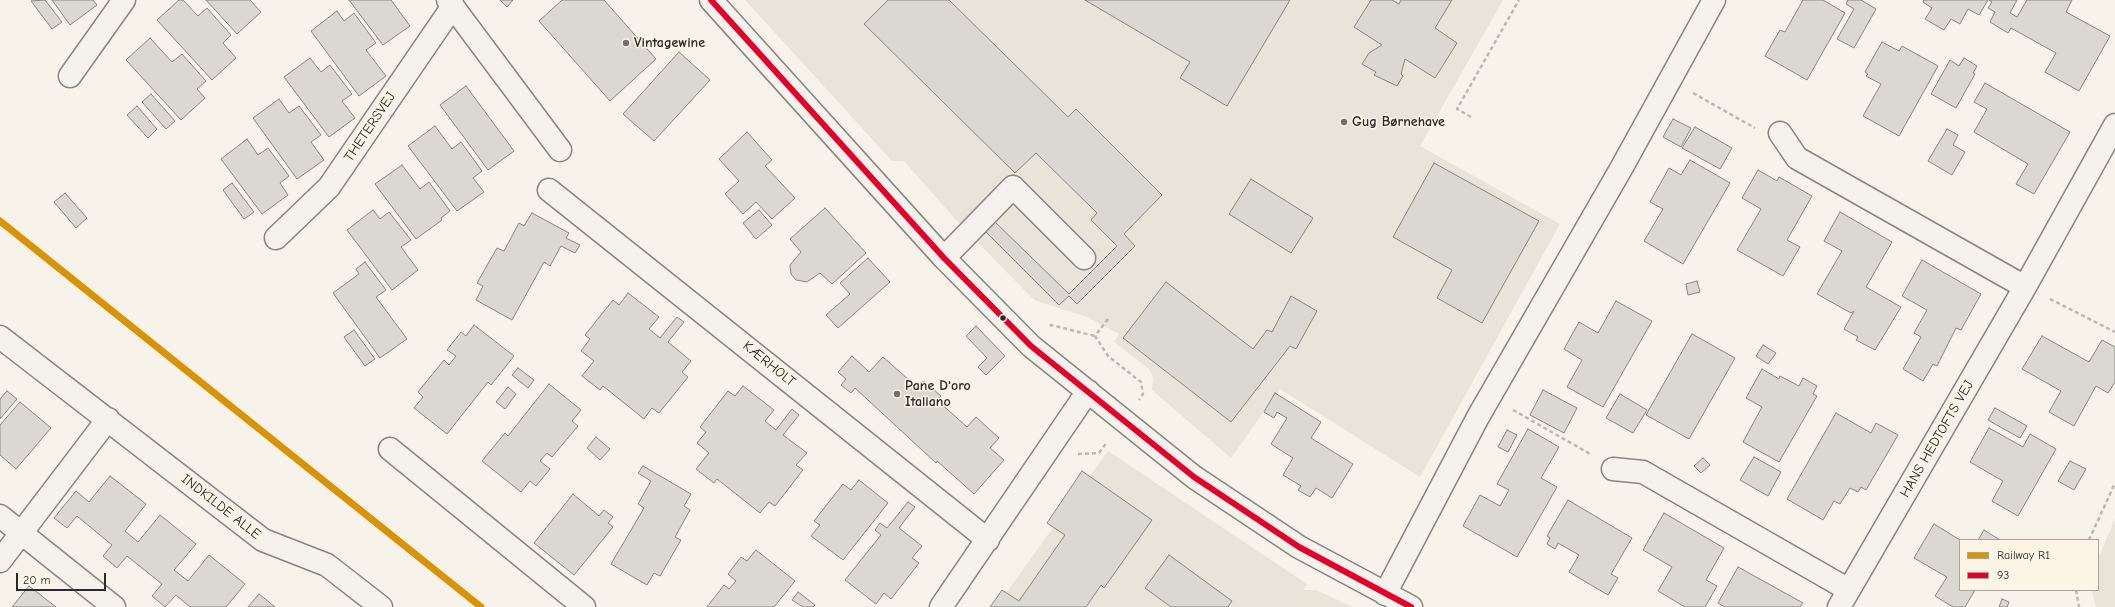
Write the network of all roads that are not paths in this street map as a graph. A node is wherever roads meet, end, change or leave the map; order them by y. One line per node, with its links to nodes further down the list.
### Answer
1 (124, 0): 5 (street)
2 (711, 0): 11 (street)
3 (1714, 0): 23 (street)
4 (450, 3): 8 (street, THETERSVEJ); 10 (street, THETERSVEJ)
5 (70, 76)
6 (2115, 125): 13 (street, HANS HEDTOFTS VEJ)
7 (1780, 133): 13 (street)
8 (560, 150)
9 (549, 190): 21 (street, KÆRHOLT)
10 (276, 238)
11 (944, 258): 12 (street); 15 (street)
12 (1084, 258)
13 (2025, 287): 24 (street, HANS HEDTOFTS VEJ)
14 (0, 337): 16 (street, INDKILDE ALLE)
15 (1088, 391): 21 (street); 23 (street)
16 (108, 419): 20 (street); 26 (street, INDKILDE ALLE)
17 (390, 449): 27 (street)
18 (1613, 469): 24 (street, HANS HEDTOFTS VEJ)
19 (0, 516): 20 (street)
20 (21, 534): 22 (street); 25 (street)
21 (988, 540): 28 (street)
22 (0, 561)
23 (1385, 594): 29 (street)
24 (1844, 599)
25 (114, 607)
26 (381, 607)
27 (584, 607)
28 (941, 607)
29 (1411, 607)

